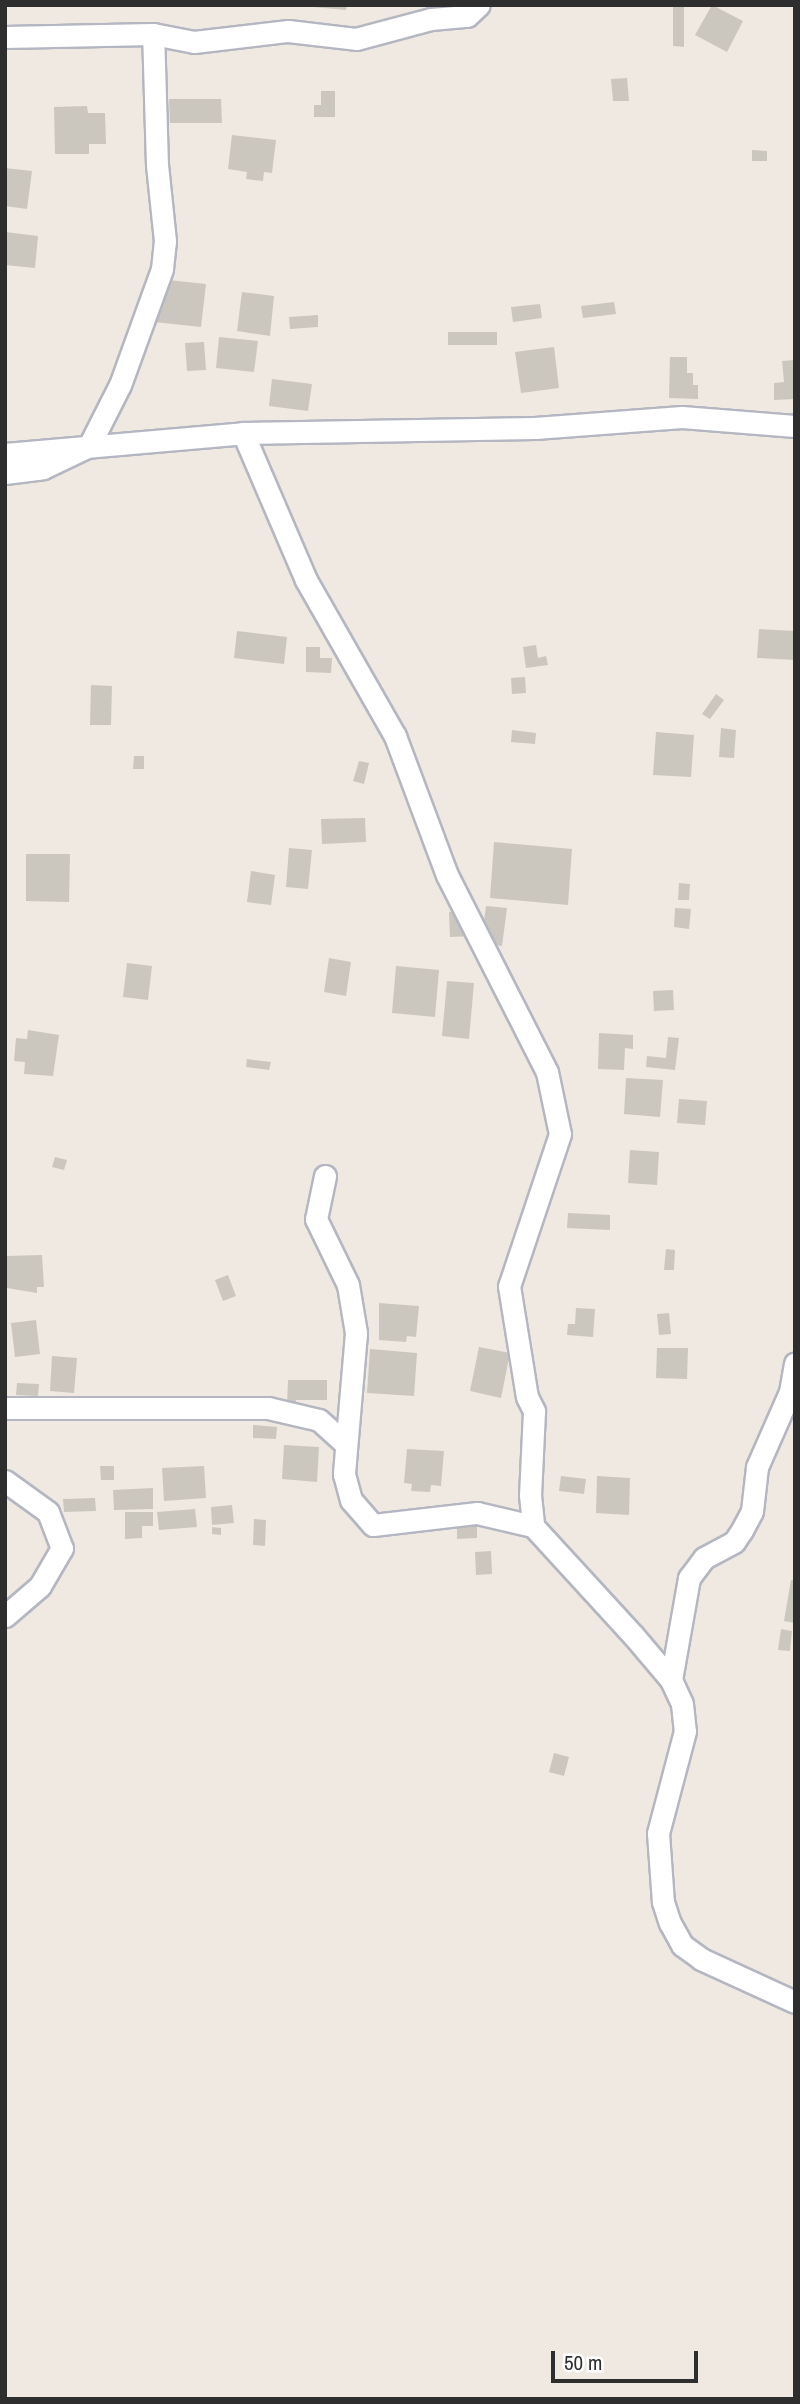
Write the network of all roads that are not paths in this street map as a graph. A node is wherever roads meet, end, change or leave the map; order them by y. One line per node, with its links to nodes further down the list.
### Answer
1 (479, 5): 2 (street)
2 (153, 34): 3 (street); 6 (street)
3 (5, 37)
4 (795, 426): 5 (street)
5 (243, 433): 6 (street); 14 (street)
6 (89, 446): 7 (street); 8 (street)
7 (5, 454)
8 (5, 473)
9 (325, 1176): 12 (street)
10 (795, 1363): 16 (street)
11 (5, 1408): 12 (street)
12 (346, 1444): 14 (street)
13 (5, 1481): 15 (street)
14 (533, 1526): 16 (street)
15 (5, 1616)
16 (671, 1680): 17 (street)
17 (795, 2002)

